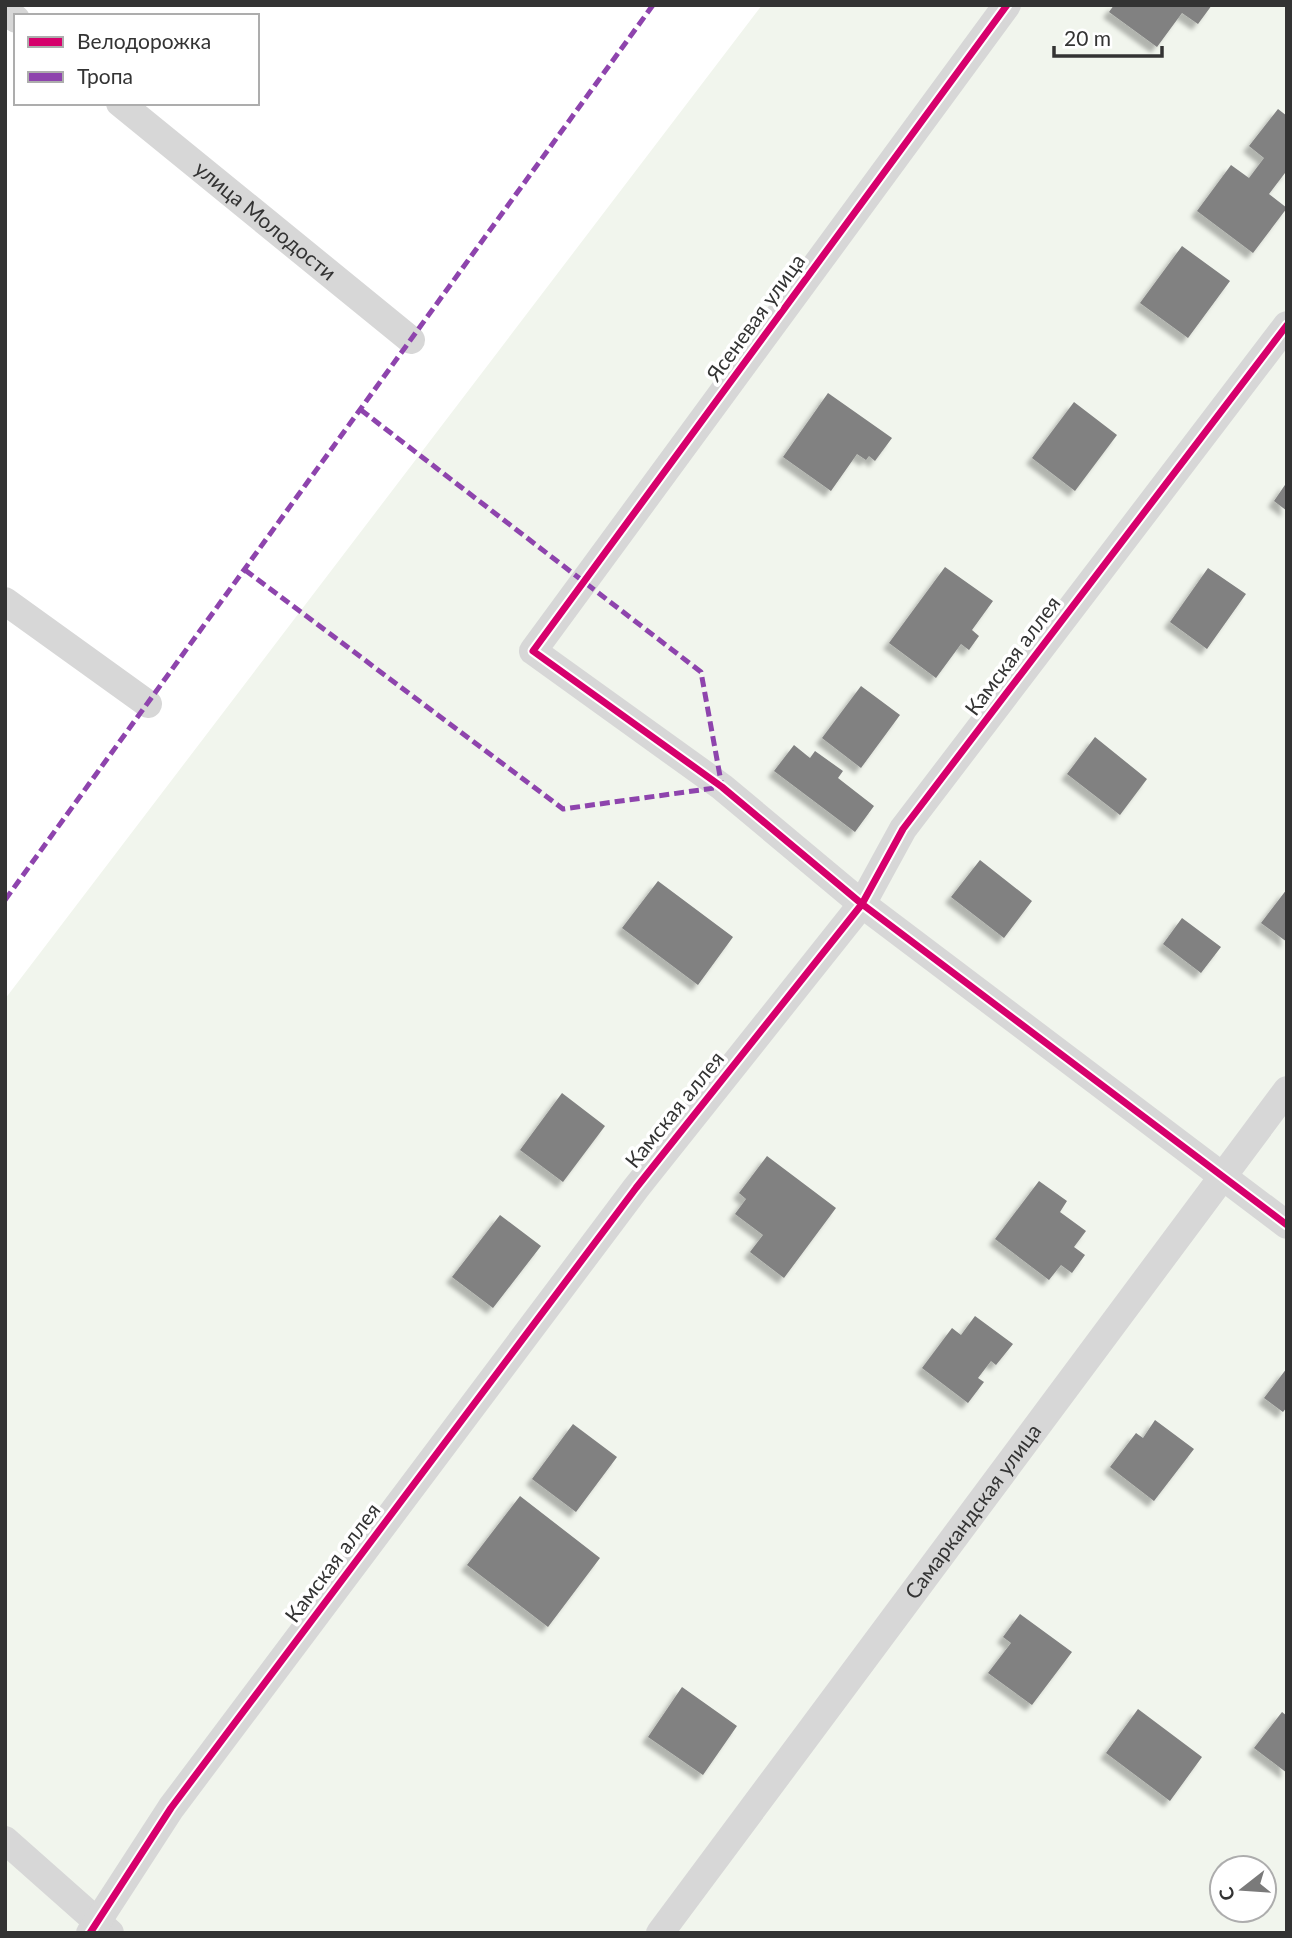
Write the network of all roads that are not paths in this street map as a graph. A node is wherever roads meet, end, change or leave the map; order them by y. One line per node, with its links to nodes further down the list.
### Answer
1 (1007, 5): 7 (street, Ясеневая улица)
2 (122, 105): 4 (street, улица Молодости)
3 (1287, 325): 7 (street, Камская аллея)
4 (411, 340)
5 (5, 601): 6 (street)
6 (149, 704)
7 (862, 904): 9 (street); 12 (street, Камская аллея)
8 (1287, 1090): 9 (street, Самаркандская улица)
9 (1223, 1176): 10 (street); 13 (street, Самаркандская улица)
10 (1287, 1226)
11 (5, 1840): 12 (street)
12 (99, 1929)
13 (660, 1933)

